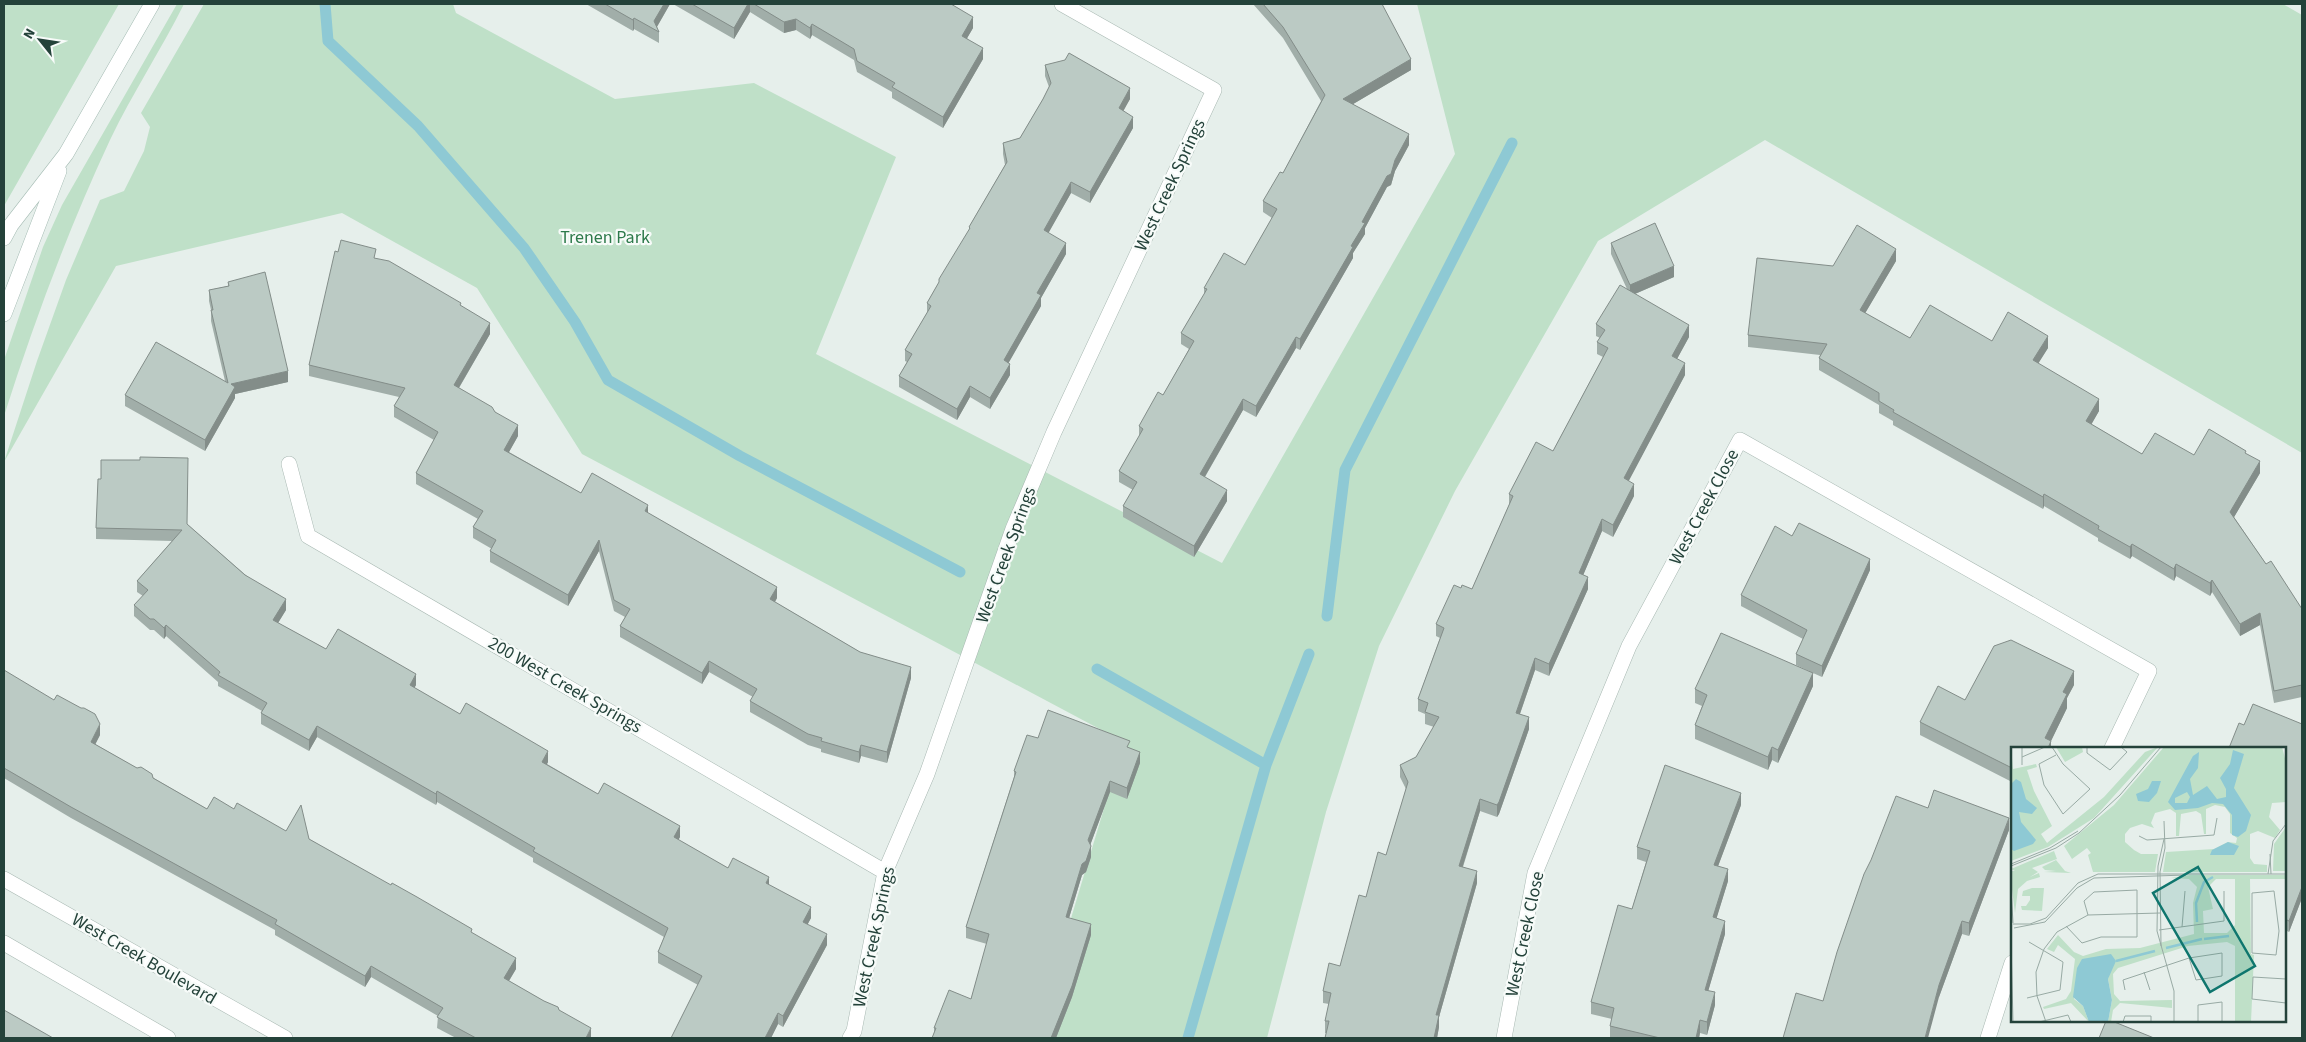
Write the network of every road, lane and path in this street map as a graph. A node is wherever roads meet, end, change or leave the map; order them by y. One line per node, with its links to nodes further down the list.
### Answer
1 (152, 4): 3 (street)
2 (1062, 4): 8 (street, West Creek Springs)
3 (66, 154): 4 (street); 5 (street)
4 (4, 238)
5 (4, 314)
6 (289, 464): 8 (street, 200 West Creek Springs)
7 (2112, 747): 15 (street, West Creek Close)
8 (885, 872): 14 (street, West Creek Springs)
9 (4, 879): 13 (street, West Creek Boulevard)
10 (4, 943): 12 (street)
11 (2011, 966): 16 (street)
12 (168, 1038)
13 (285, 1038)
14 (850, 1038)
15 (1504, 1038)
16 (1988, 1038)

